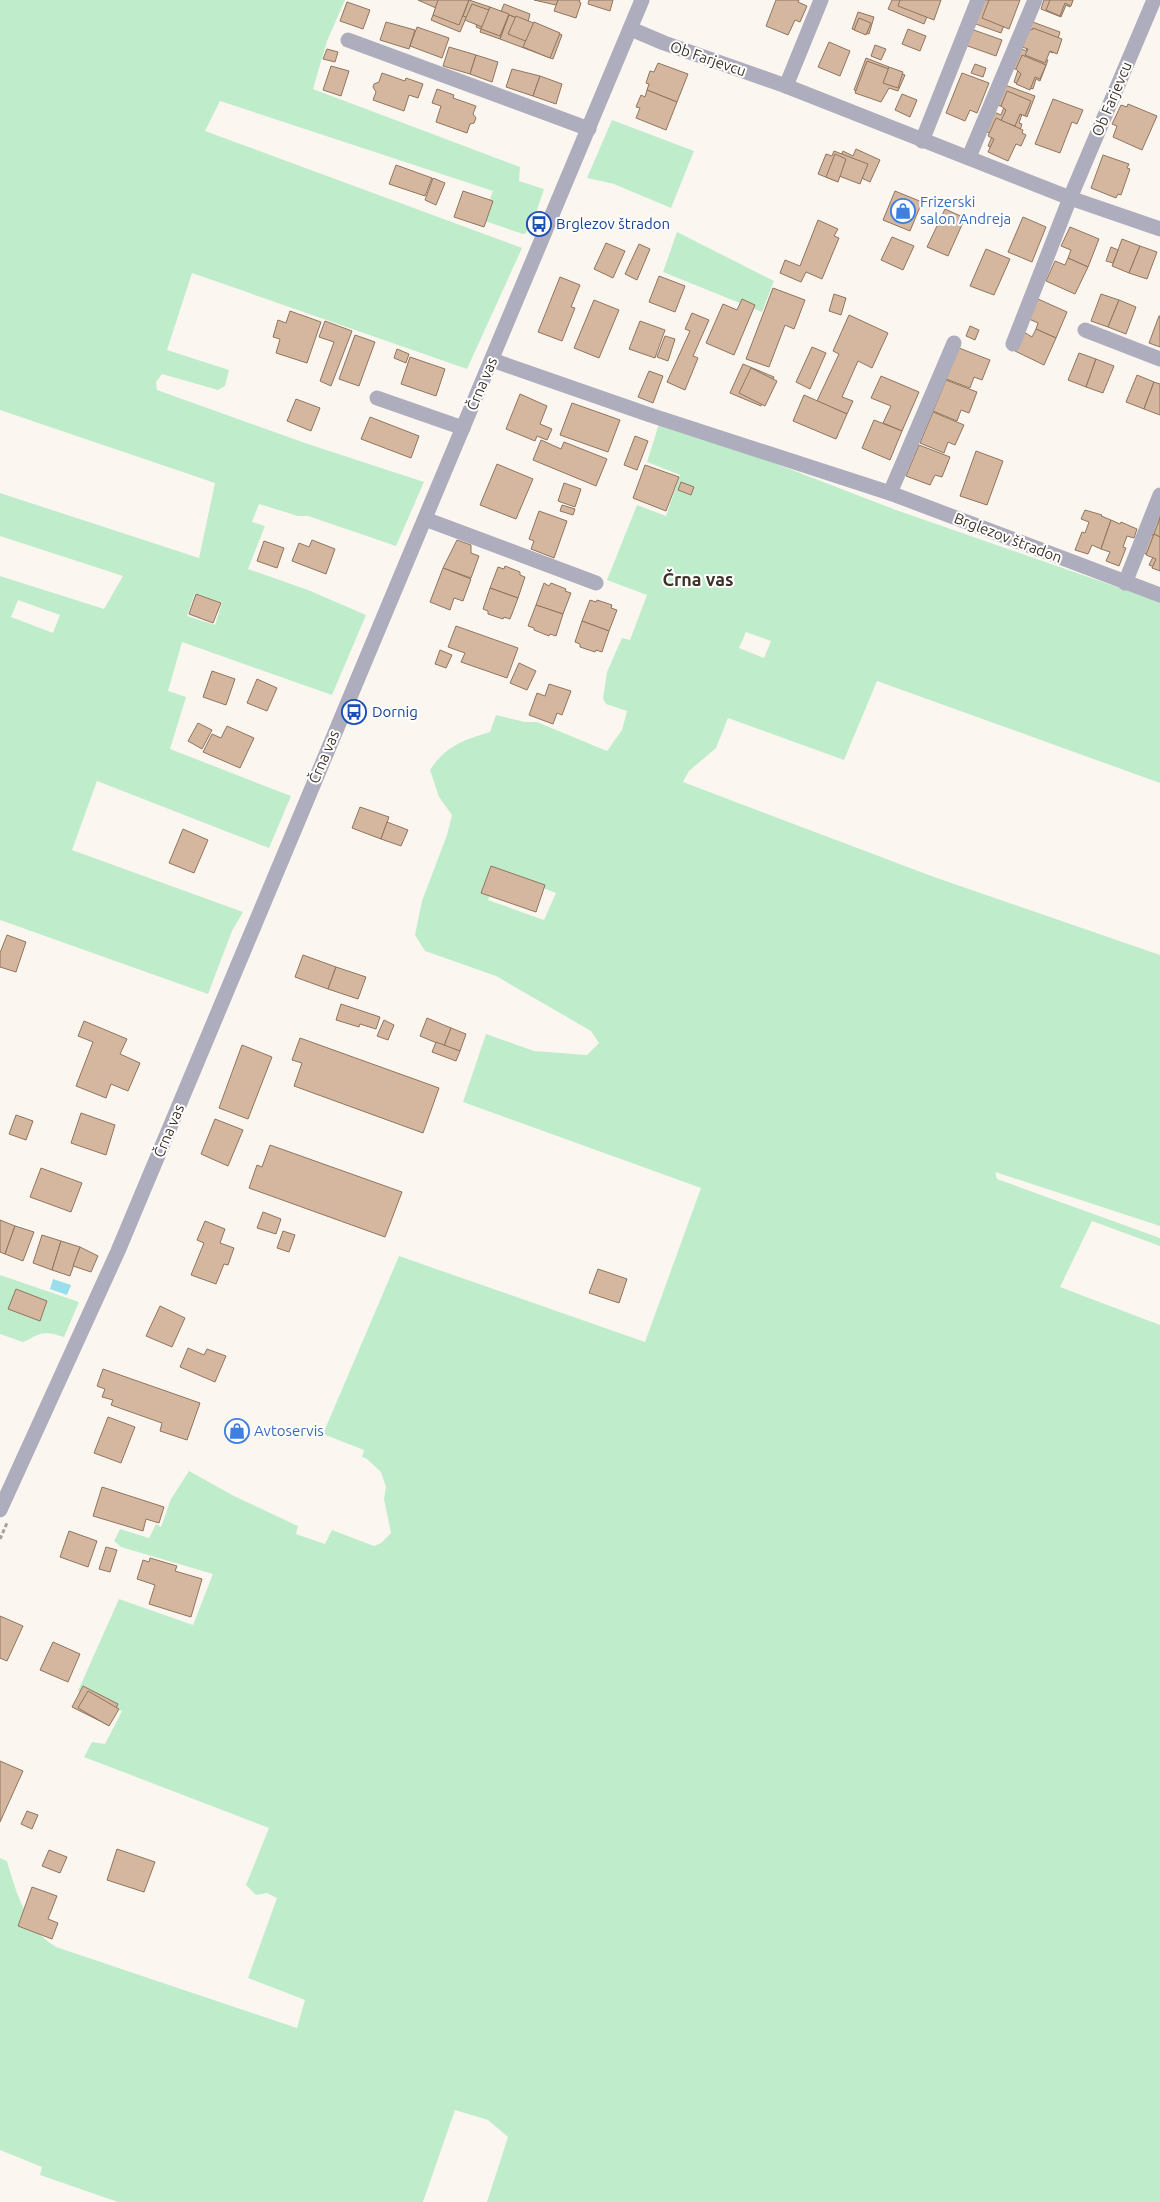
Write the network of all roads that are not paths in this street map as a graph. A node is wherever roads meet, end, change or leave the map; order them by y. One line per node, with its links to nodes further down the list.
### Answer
1 (642, 0): 6 (street, Črna vas)
2 (821, 0): 8 (street)
3 (978, 0): 10 (street)
4 (1036, 0): 11 (street)
5 (1154, 0): 12 (street, Ob Farjevcu)
6 (630, 29): 8 (street, Ob Farjevcu); 9 (street, Črna vas)
7 (348, 40): 9 (street)
8 (786, 86): 10 (street, Ob Farjevcu)
9 (589, 129): 18 (street, Črna vas)
10 (922, 141): 11 (street, Ob Farjevcu)
11 (969, 157): 12 (street, Ob Farjevcu)
12 (1070, 198): 13 (street, Ob Farjevcu); 16 (street, Ob Farjevcu)
13 (1160, 229)
14 (1085, 330): 17 (street)
15 (954, 342): 21 (street)
16 (1013, 344)
17 (1160, 359)
18 (492, 360): 20 (street, Črna vas); 21 (street, Brglezov štradon)
19 (377, 398): 20 (street)
20 (463, 428): 23 (street, Črna vas)
21 (890, 493): 25 (street, Brglezov štradon)
22 (1160, 495): 25 (street)
23 (425, 519): 24 (street); 27 (street, Črna vas)
24 (596, 583)
25 (1126, 583): 26 (street, Brglezov štradon)
26 (1160, 595)
27 (0, 1510)

